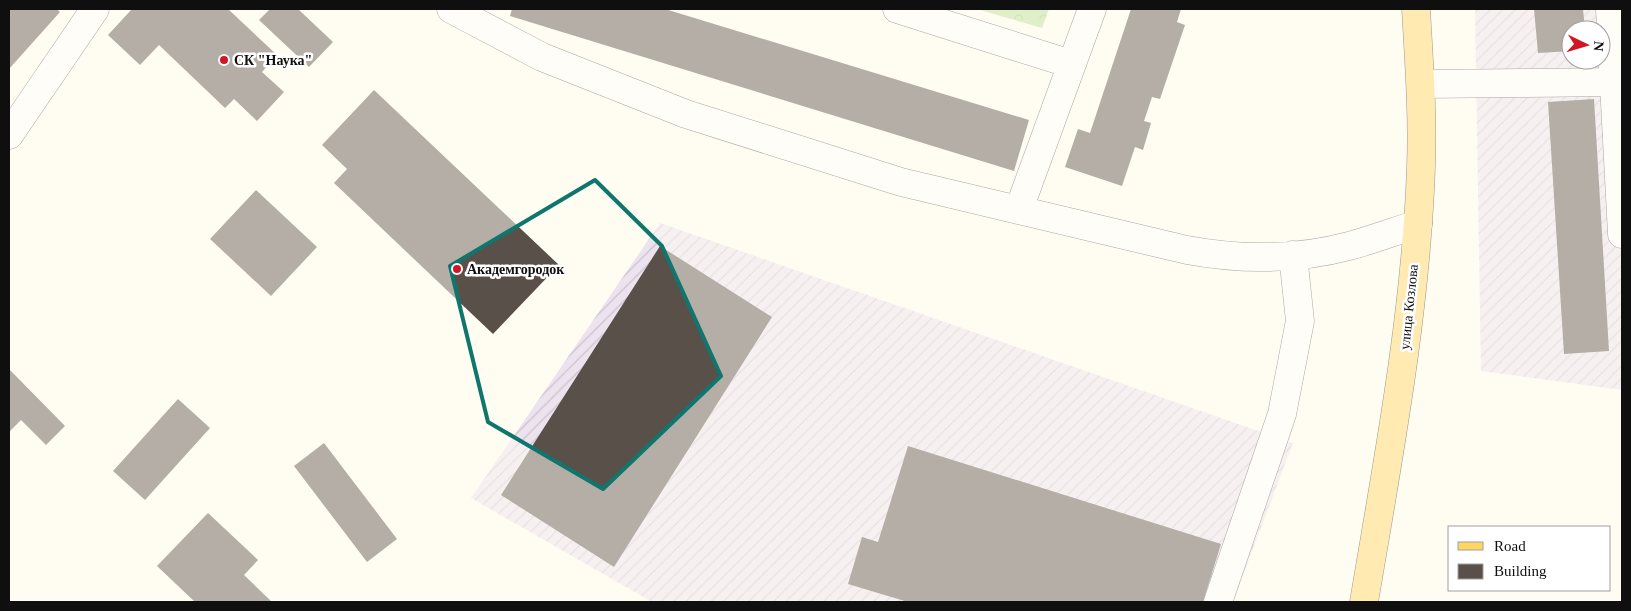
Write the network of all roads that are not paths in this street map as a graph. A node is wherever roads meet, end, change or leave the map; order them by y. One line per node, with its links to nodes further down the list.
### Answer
1 (95, 9): 10 (street)
2 (451, 9): 11 (street)
3 (898, 9): 7 (street)
4 (1092, 9): 7 (street)
5 (1416, 9): 9 (main road, улица Козлова)
6 (1610, 9): 8 (street)
7 (1071, 64): 11 (street)
8 (1618, 82): 9 (street); 13 (street)
9 (1421, 84): 12 (main road, улица Козлова)
10 (9, 135)
11 (1019, 209): 14 (street)
12 (1418, 224): 14 (street); 16 (main road, улица Козлова)
13 (1622, 234)
14 (1293, 255): 15 (street)
15 (1218, 602)
16 (1364, 602)

